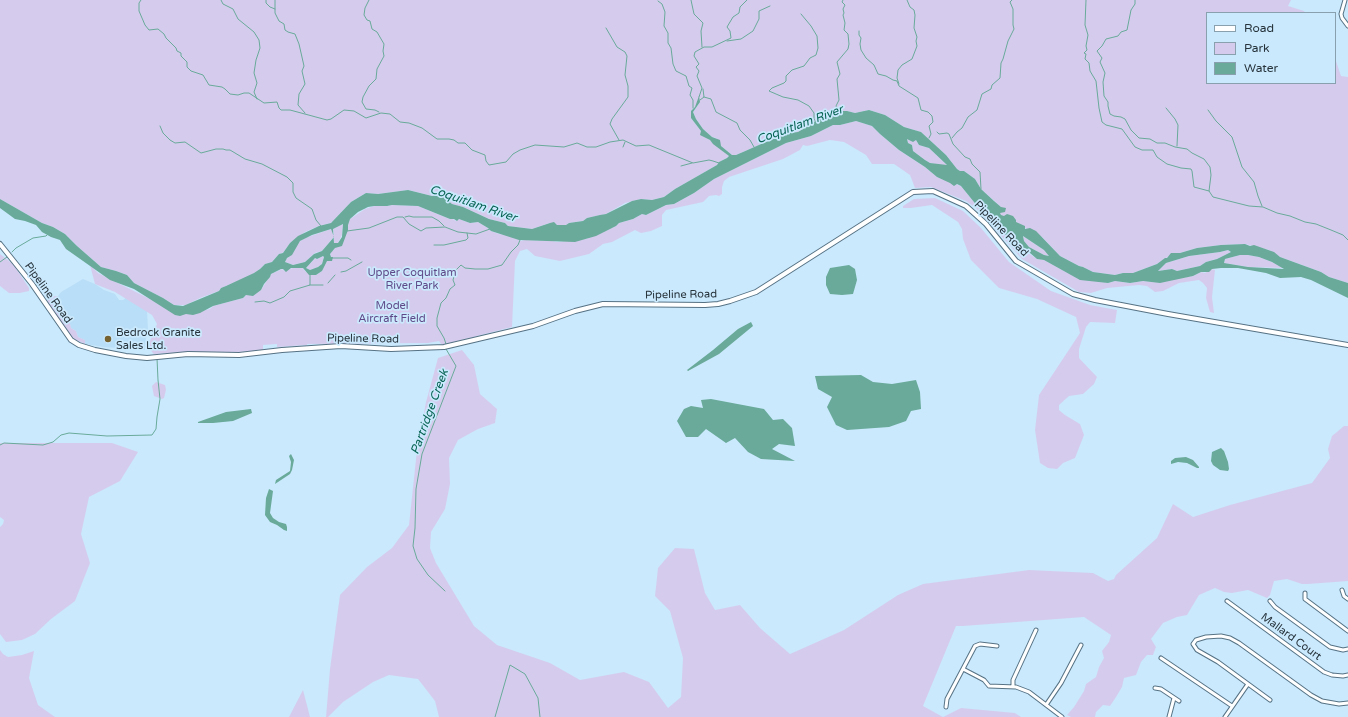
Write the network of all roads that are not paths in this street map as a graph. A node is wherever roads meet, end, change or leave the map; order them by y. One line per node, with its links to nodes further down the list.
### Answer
1 (1345, 0): 2 (street)
2 (1348, 26)
3 (0, 244): 4 (street, Pipeline Road)
4 (1348, 345)
5 (1342, 590): 7 (street)
6 (1305, 593): 11 (street)
7 (1348, 599)
8 (1227, 601): 17 (street, Mallard Court)
9 (1270, 601): 14 (street)
10 (1036, 630): 19 (street)
11 (1348, 631)
12 (1081, 645): 25 (street)
13 (997, 646): 16 (street)
14 (1348, 649)
15 (1161, 658): 26 (street)
16 (963, 669): 19 (street); 27 (street)
17 (1348, 675)
18 (1248, 684): 22 (street); 24 (street); 26 (street)
19 (1013, 687): 25 (street)
20 (1155, 688): 21 (street)
21 (1174, 698): 23 (street); 29 (street)
22 (1270, 700)
23 (1179, 701)
24 (1348, 703)
25 (1046, 705): 28 (street)
26 (1232, 706): 30 (street)
27 (946, 707)
28 (1062, 717)
29 (1169, 717)
30 (1225, 717)

